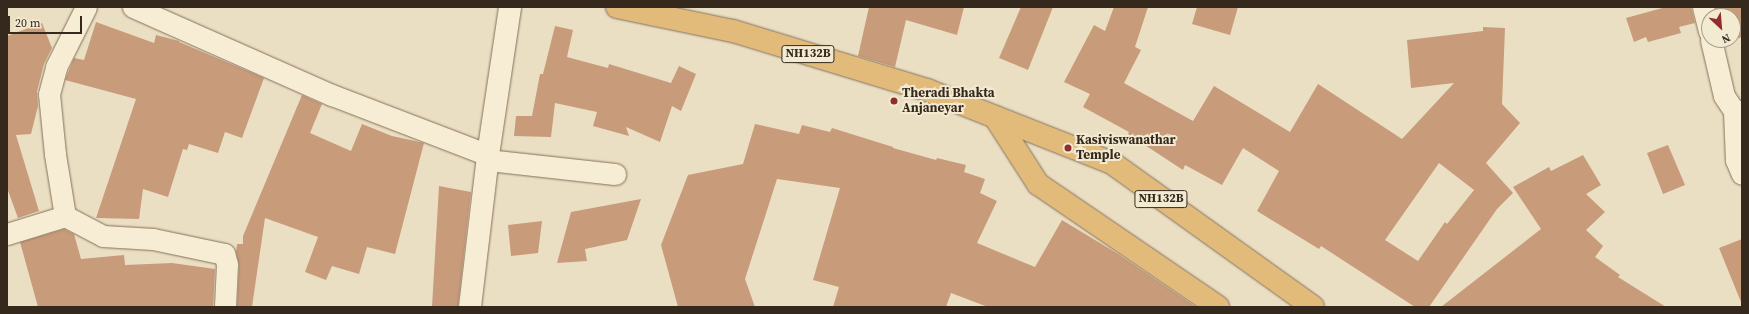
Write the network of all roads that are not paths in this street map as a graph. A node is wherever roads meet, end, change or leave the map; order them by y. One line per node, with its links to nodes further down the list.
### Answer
1 (86, 7): 11 (street)
2 (133, 7): 8 (street)
3 (510, 7): 8 (street)
4 (617, 7): 7 (highway, NH132B)
5 (1713, 48): 6 (street)
6 (1738, 111): 10 (street)
7 (995, 117): 15 (highway); 16 (highway, NH132B)
8 (488, 158): 9 (street); 14 (street)
9 (615, 174)
10 (1742, 174)
11 (65, 216): 12 (street); 13 (street)
12 (7, 234)
13 (225, 307)
14 (470, 307)
15 (1218, 307)
16 (1313, 307)

